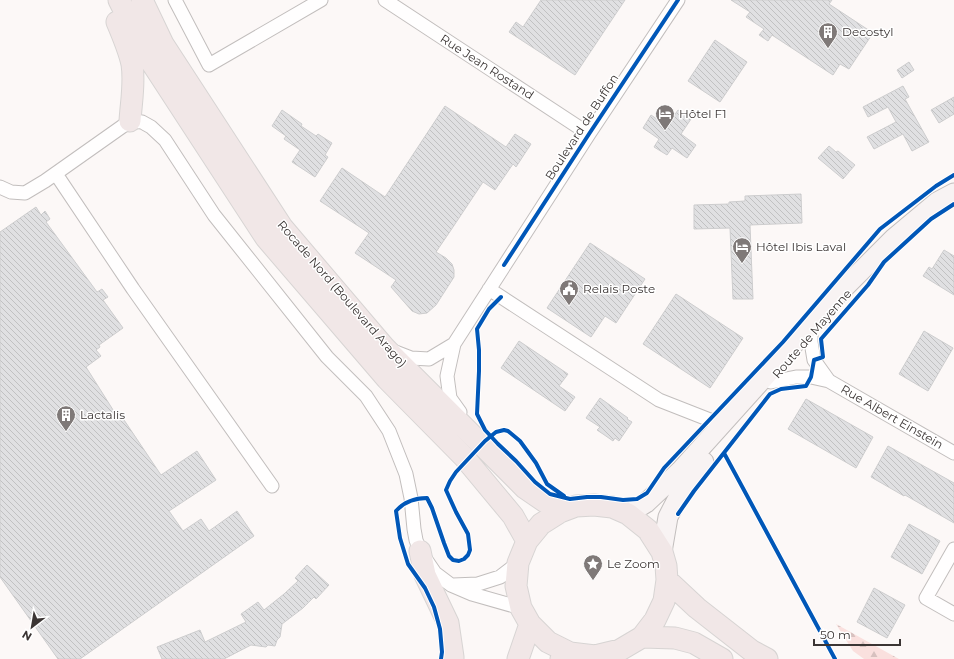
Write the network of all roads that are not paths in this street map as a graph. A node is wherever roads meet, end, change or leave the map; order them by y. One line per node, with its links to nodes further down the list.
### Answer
1 (107, 0): 8 (main road)
2 (119, 0): 26 (main road)
3 (142, 0): 17 (main road, Rocade Nord (Boulevard Arago))
4 (175, 0): 5 (street)
5 (321, 0)
6 (385, 0): 9 (street, Rue Jean Rostand)
7 (678, 0): 9 (street, Boulevard de Buffon)
8 (130, 121): 10 (street); 28 (street)
9 (589, 134): 14 (street, Boulevard de Buffon)
10 (56, 174): 11 (street); 23 (street)
11 (0, 188)
12 (954, 193): 13 (main road, Route de Mayenne)
13 (894, 238): 15 (main road, Route de Mayenne); 20 (main road, Route de Mayenne)
14 (489, 289): 16 (street, Boulevard de Buffon); 20 (street)
15 (811, 336): 18 (street, Rue Albert Einstein); 19 (main road, Route de Mayenne)
16 (454, 344): 17 (street); 22 (street)
17 (385, 348): 22 (main road, Rocade Nord (Boulevard Arago))
18 (829, 381): 19 (street, Rue Albert Einstein); 21 (street, Rue Albert Einstein)
19 (771, 382): 29 (main road, Route de Mayenne)
20 (720, 426): 25 (main road, Route de Mayenne)
21 (954, 453)
22 (494, 458): 24 (main road, Rocade Nord (Boulevard Arago))
23 (272, 486)
24 (560, 512): 25 (main road); 26 (main road)
25 (628, 514): 29 (main road)
26 (527, 541): 30 (main road)
27 (954, 550): 33 (street)
28 (420, 551): 32 (street); 37 (main road)
29 (662, 552): 31 (main road)
30 (518, 563): 32 (street); 34 (main road)
31 (667, 580): 35 (main road); 40 (main road)
32 (451, 585): 34 (street)
33 (954, 614)
34 (526, 616): 36 (main road); 38 (main road)
35 (642, 637): 36 (main road); 39 (main road)
36 (566, 656)
37 (452, 659)
38 (518, 659)
39 (722, 659)
40 (767, 659)

